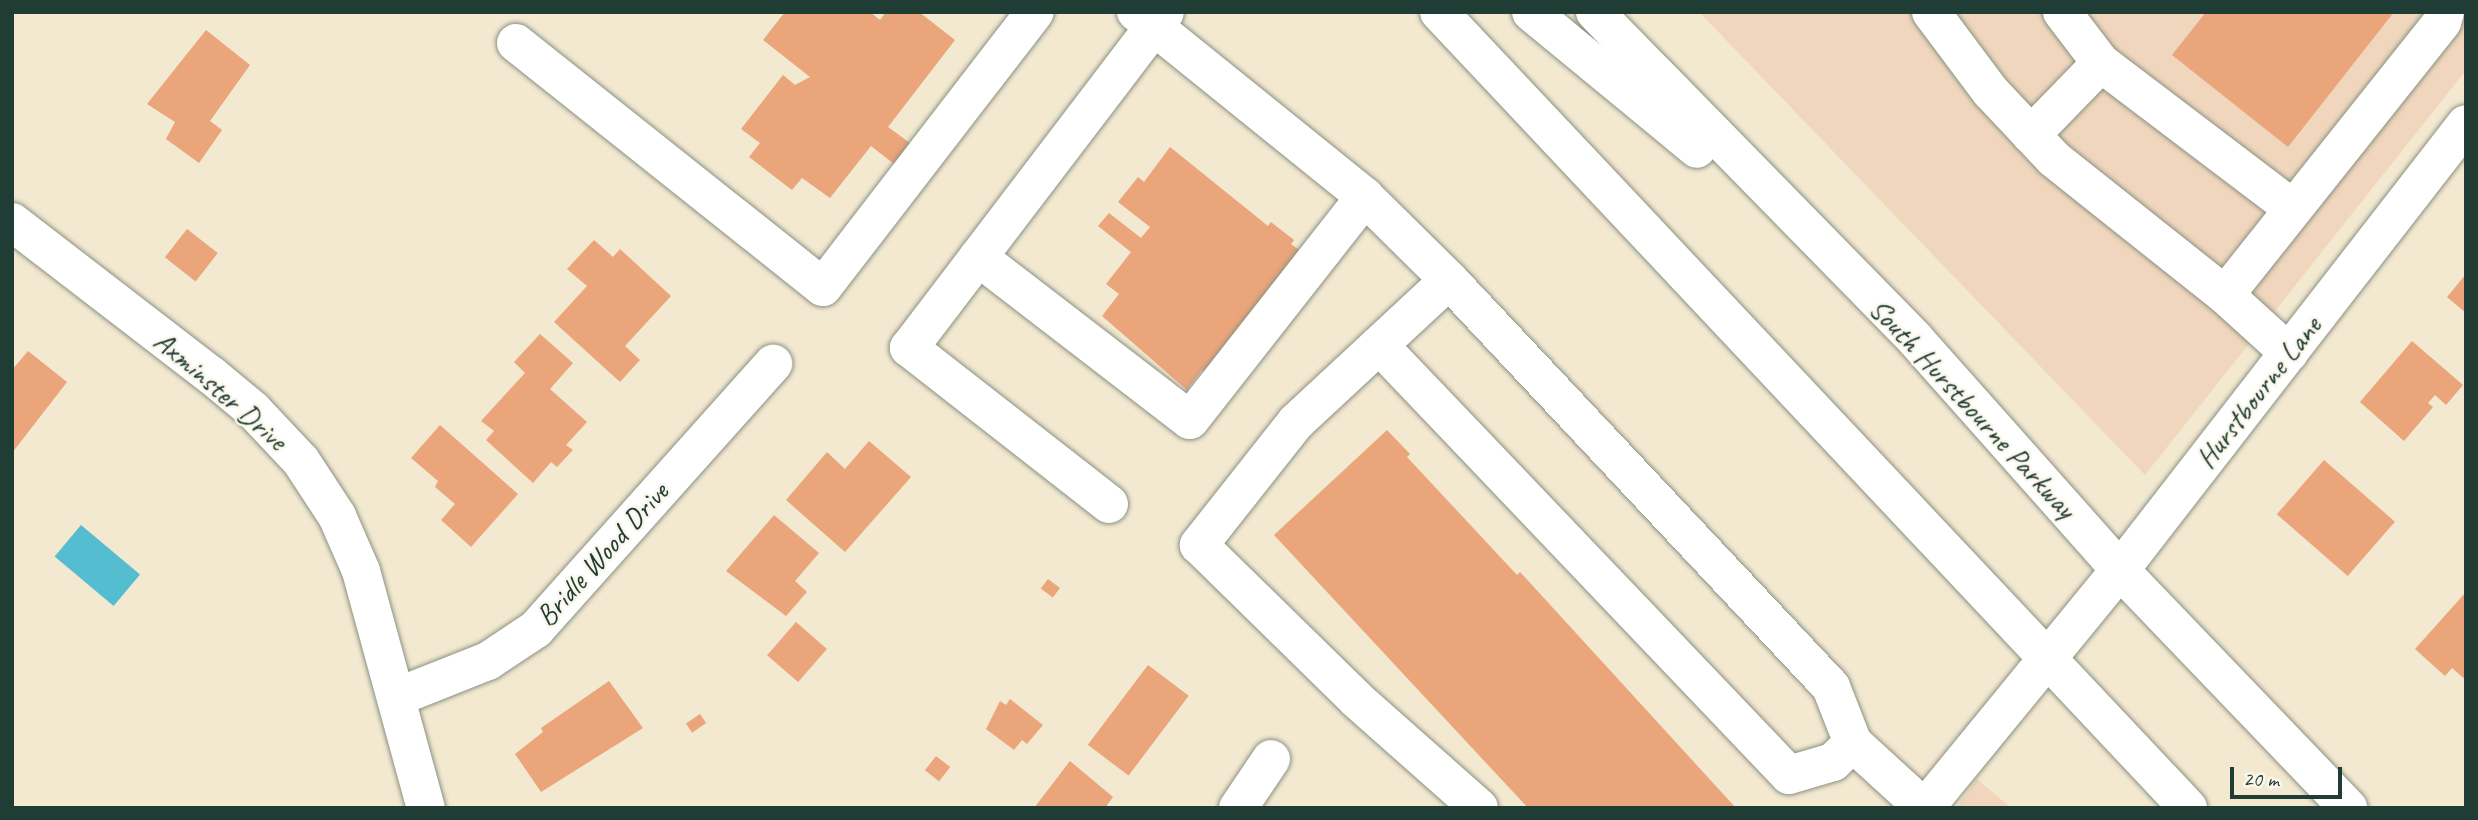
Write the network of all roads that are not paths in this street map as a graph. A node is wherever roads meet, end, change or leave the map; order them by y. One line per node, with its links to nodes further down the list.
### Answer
1 (1035, 12): 9 (main road)
2 (1438, 12): 25 (main road)
3 (1531, 12): 17 (main road)
4 (1595, 12): 17 (main road, South Hurstbourne Parkway)
5 (1931, 12): 12 (main road)
6 (2062, 12): 10 (main road)
7 (2445, 12): 14 (main road)
8 (1151, 17): 13 (main road); 16 (main road)
9 (516, 43)
10 (2101, 63): 12 (main road); 14 (main road)
11 (2466, 124): 21 (main road, Hurstbourne Lane)
12 (2031, 135): 19 (main road)
13 (1365, 197): 16 (main road); 18 (main road)
14 (2293, 209): 19 (main road)
15 (12, 222): 26 (main road, Axminster Drive)
16 (978, 257): 23 (main road)
17 (1835, 261): 24 (main road, South Hurstbourne Parkway)
18 (1449, 280): 20 (main road); 27 (main road)
19 (2225, 295): 21 (main road)
20 (1379, 345): 27 (main road); 31 (main road)
21 (2289, 353): 24 (main road, Hurstbourne Lane)
22 (773, 365): 26 (main road, Bridle Wood Drive)
23 (1109, 503)
24 (2120, 570): 25 (main road, Hurstbourne Lane); 34 (main road, South Hurstbourne Parkway)
25 (2049, 658): 32 (main road, Hurstbourne Lane); 33 (main road)
26 (397, 697): 29 (main road, Axminster Drive)
27 (1853, 743): 32 (main road)
28 (1271, 758): 30 (main road)
29 (426, 808)
30 (1238, 808)
31 (1479, 808)
32 (1924, 808)
33 (2188, 808)
34 (2348, 808)

